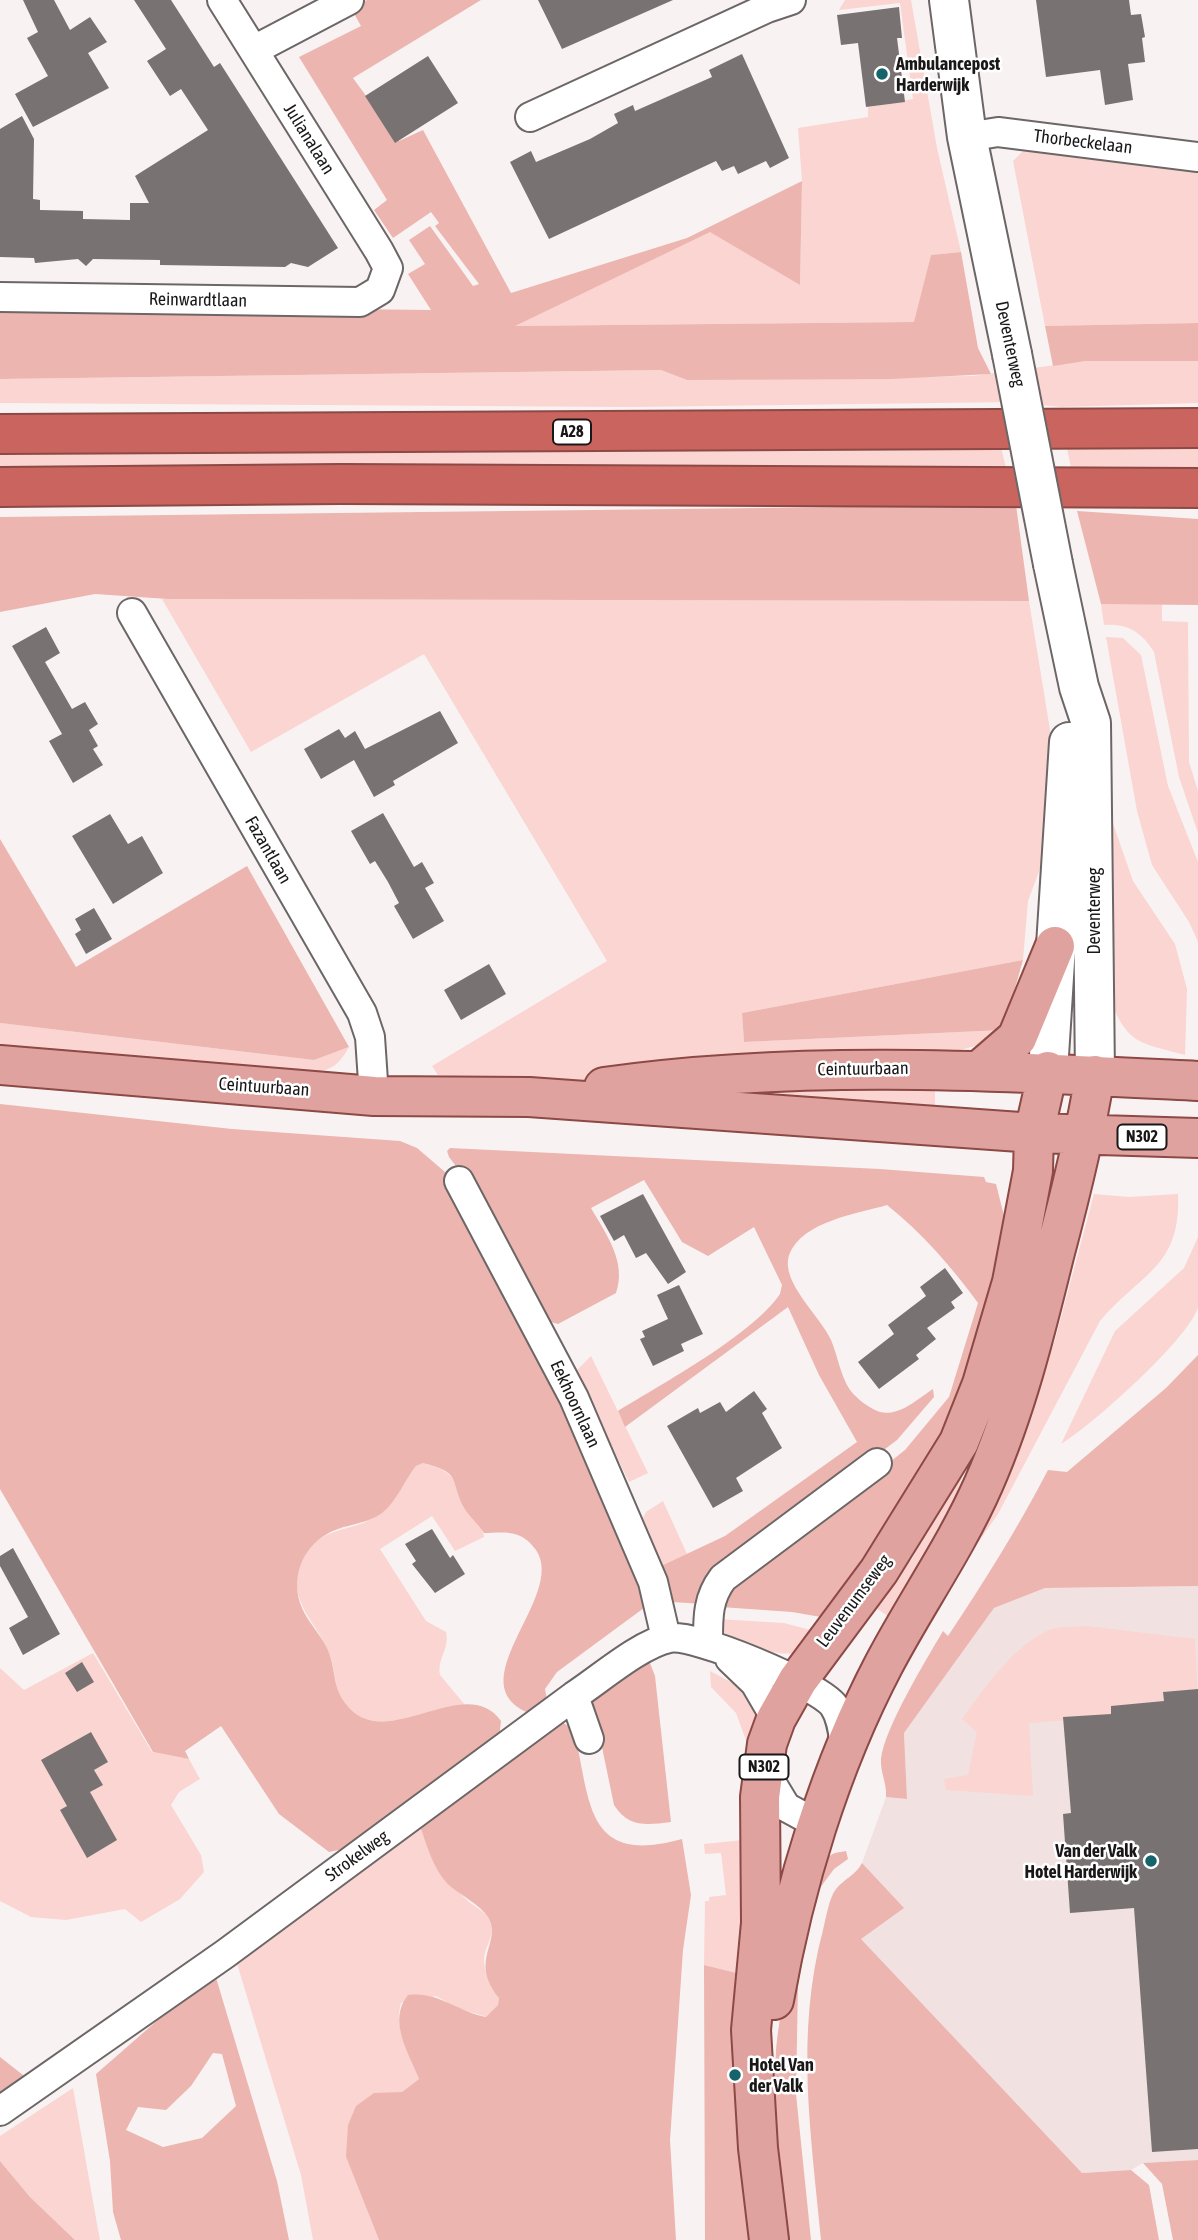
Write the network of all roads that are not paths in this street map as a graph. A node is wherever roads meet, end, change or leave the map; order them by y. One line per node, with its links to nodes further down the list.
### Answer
1 (222, 0): 5 (street, Julianalaan)
2 (349, 0): 5 (street)
3 (791, 0): 6 (street)
4 (949, 0): 7 (main road, Deventerweg)
5 (254, 50): 9 (street, Julianalaan)
6 (530, 117)
7 (968, 136): 8 (street, Thorbeckelaan); 16 (main road, Deventerweg, bridge)
8 (1198, 157)
9 (385, 279): 10 (street, Reinwardtlaan)
10 (0, 297)
11 (1198, 428): 12 (highway, A28)
12 (0, 433)
13 (0, 487): 14 (highway)
14 (1198, 488)
15 (132, 613): 23 (street, Fazantlaan)
16 (1079, 687): 17 (main road, Deventerweg); 21 (main road, Deventerweg)
17 (1055, 946): 19 (main road); 20 (main road, Deventerweg)
18 (0, 1065): 23 (main road, Ceintuurbaan)
19 (980, 1070): 20 (main road, Ceintuurbaan); 24 (main road, Ceintuurbaan)
20 (1048, 1071): 21 (main road, Ceintuurbaan); 25 (main road, Leuvenumseweg / N302)
21 (1095, 1075): 22 (main road, Ceintuurbaan); 26 (main road, Deventerweg / N302)
22 (1198, 1081)
23 (374, 1096): 24 (main road, Ceintuurbaan)
24 (529, 1097): 25 (main road, Ceintuurbaan)
25 (1034, 1133): 26 (main road, Ceintuurbaan / N302); 32 (main road, Leuvenumseweg / N302)
26 (1085, 1136): 27 (main road, Ceintuurbaan / N302); 36 (main road, Leuvenumseweg / N302)
27 (1198, 1138)
28 (459, 1181): 30 (street, Eekhoornlaan)
29 (877, 1463): 31 (street)
30 (666, 1638): 31 (street); 33 (street, Strokelweg)
31 (715, 1648): 32 (street); 34 (street)
32 (798, 1680): 34 (main road, Leuvenumseweg / N302); 36 (street)
33 (574, 1696): 35 (street); 39 (street, Strokelweg)
34 (776, 1719): 37 (main road, Leuvenumseweg / N302)
35 (589, 1739)
36 (845, 1747): 38 (main road, Leuvenumseweg / N302)
37 (763, 1769): 38 (street); 40 (main road, Leuvenumseweg / N302)
38 (819, 1825): 40 (main road, Leuvenumseweg / N302)
39 (0, 2111)
40 (758, 2148): 41 (main road, Leuvenumseweg / N302)
41 (769, 2240)

